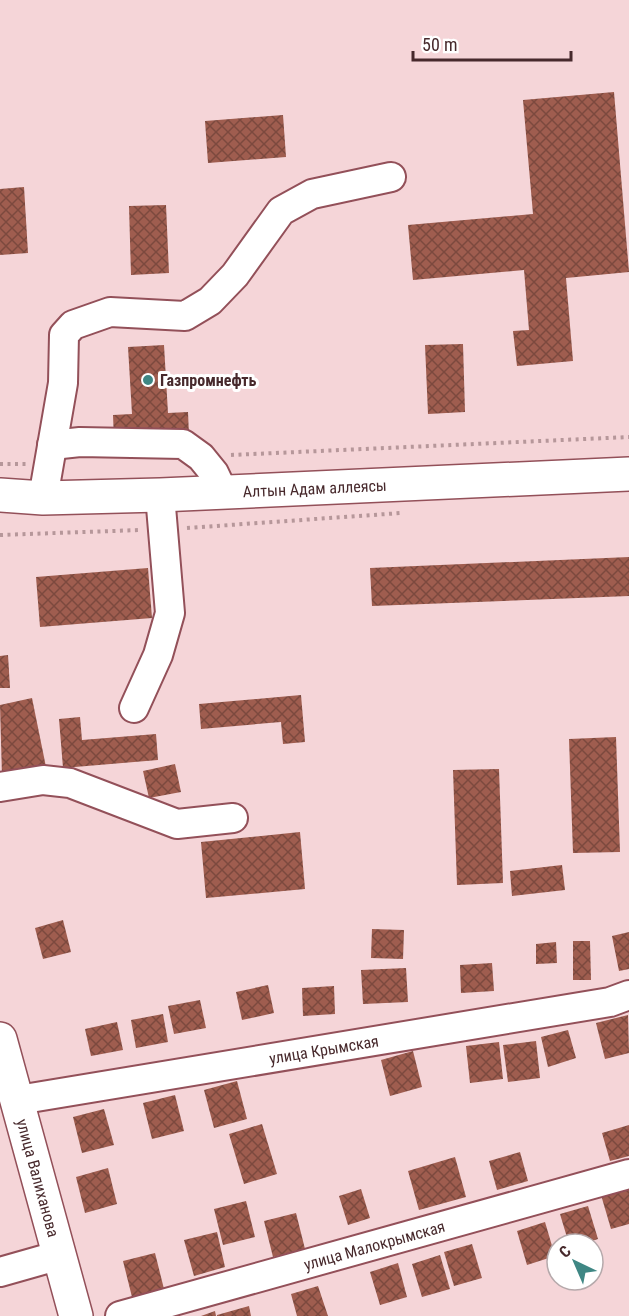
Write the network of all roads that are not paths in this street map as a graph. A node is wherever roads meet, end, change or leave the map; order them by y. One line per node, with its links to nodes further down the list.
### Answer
1 (391, 177): 2 (street)
2 (50, 454): 4 (street); 7 (street)
3 (629, 474): 4 (main road, Алтын Адам аллеясы)
4 (223, 492): 6 (main road, Алтын Адам аллеясы)
5 (0, 495): 7 (main road, Алтын Адам аллеясы)
6 (160, 495): 7 (main road, Алтын Адам аллеясы); 8 (street)
7 (42, 498)
8 (134, 708)
9 (0, 787): 10 (street)
10 (232, 818)
11 (629, 995): 13 (street, улица Крымская)
12 (0, 1039): 13 (main road, улица Валиханова)
13 (18, 1100): 15 (main road, улица Валиханова)
14 (629, 1174): 18 (street, улица Малокрымская)
15 (60, 1255): 16 (street); 17 (main road, улица Валиханова)
16 (0, 1272)
17 (76, 1316)
18 (120, 1316)

